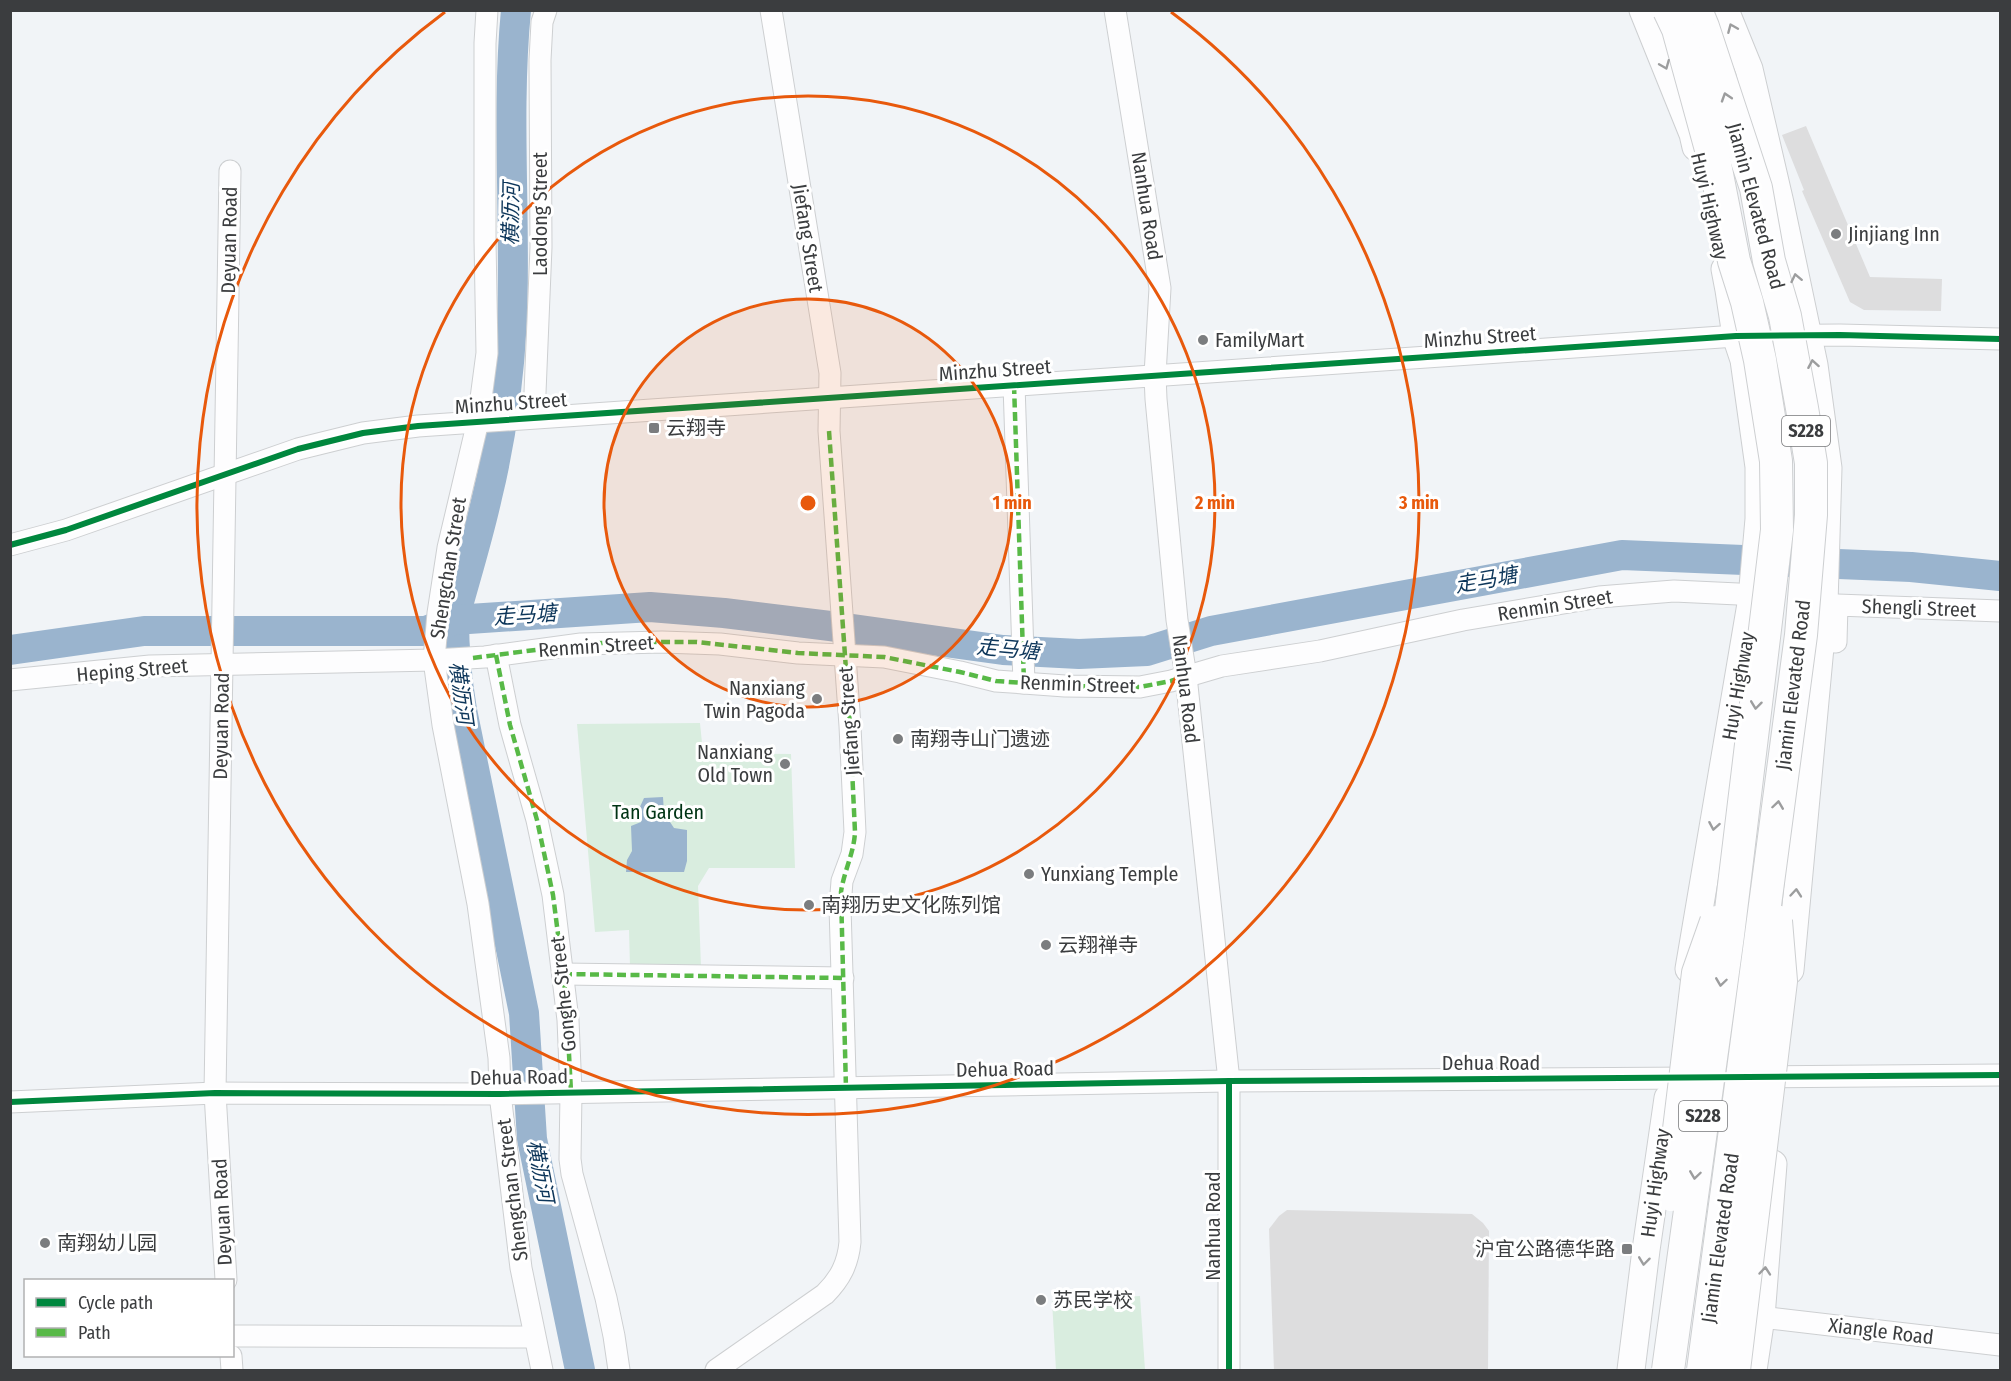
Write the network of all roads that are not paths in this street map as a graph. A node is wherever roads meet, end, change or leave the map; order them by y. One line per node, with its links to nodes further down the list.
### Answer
1 (487, 10): 17 (street, Shengchan Street)
2 (546, 10): 16 (street, Laodong Street)
3 (771, 10): 15 (street, Jiefang Street)
4 (1115, 10): 13 (street, Nanhua Road)
5 (1643, 10): 11 (main road, Huyi Highway, one-way to 11)
6 (1669, 10): 30 (highway, Jiamin Elevated Road / S228, one-way to 30, bridge)
7 (1696, 10): 31 (highway, Jiamin Elevated Road / S228, one-way to 7, bridge)
8 (1725, 10): 10 (main road, one-way to 8)
9 (230, 171): 18 (street, Deyuan Road)
10 (1808, 335): 11 (street, Minzhu Street); 12 (street, Minzhu Street); 21 (main road, one-way to 10)
11 (1736, 336): 13 (street, Minzhu Street); 20 (main road, Huyi Highway)
12 (2001, 339)
13 (1155, 375): 14 (street, Minzhu Street); 27 (street, Nanhua Road)
14 (1014, 385): 15 (street, Minzhu Street); 28 (street)
15 (830, 398): 16 (street, Minzhu Street); 23 (street, Jiefang Street)
16 (534, 417): 17 (street, Minzhu Street)
17 (478, 421): 18 (street, Minzhu Street); 24 (street, Shengchan Street)
18 (226, 474): 19 (street, Minzhu Street); 26 (street, Deyuan Road)
19 (10, 545)
20 (1754, 590): 27 (street, Renmin Street); 36 (main road, Huyi Highway, one-way to 36)
21 (1830, 597): 22 (street, Shengli Street); 35 (main road, one-way to 21)
22 (2001, 610)
23 (844, 636): 25 (street, Renmin Street); 28 (street, Renmin Street); 33 (street, Jiefang Street)
24 (440, 653): 25 (street, Renmin Street); 26 (street, Heping Street); 41 (street, Shengchan Street)
25 (496, 655): 32 (street, Gonghe Street)
26 (223, 664): 29 (street, Heping Street); 40 (street, Deyuan Road)
27 (1184, 667): 28 (street, Renmin Street); 37 (street, Nanhua Road)
28 (1024, 675)
29 (10, 680)
30 (1737, 862): 53 (highway, bridge); 54 (highway, Jiamin Elevated Road / S228, one-way to 54, bridge)
31 (1770, 863): 55 (highway, Jiamin Elevated Road / S228, bridge); 56 (highway, bridge)
32 (563, 974): 33 (street); 39 (street, Gonghe Street)
33 (843, 978): 38 (street, Jiefang Street)
34 (2001, 1075): 35 (street, Dehua Road)
35 (1781, 1077): 36 (street, Dehua Road); 44 (main road, one-way to 35)
36 (1671, 1078): 37 (street, Dehua Road); 52 (main road, Huyi Highway, one-way to 52)
37 (1229, 1081): 38 (street, Dehua Road); 51 (street, Nanhua Road)
38 (846, 1089): 39 (street, Dehua Road); 50 (street, Jiefang Street)
39 (571, 1092): 41 (street, Dehua Road); 49 (street, Gonghe Street)
40 (215, 1093): 41 (street, Dehua Road); 42 (street, Dehua Road); 43 (street, Deyuan Road)
41 (500, 1094): 46 (street, Shengchan Street)
42 (10, 1102)
43 (226, 1279)
44 (1761, 1317): 47 (street, Xiangle Road); 57 (main road)
45 (234, 1336): 46 (street)
46 (534, 1337): 48 (street, Shengchan Street)
47 (2001, 1345)
48 (542, 1371)
49 (619, 1371)
50 (716, 1371)
51 (1229, 1371)
52 (1631, 1371)
53 (1649, 1371)
54 (1668, 1371)
55 (1702, 1371)
56 (1734, 1371)
57 (1753, 1371)

